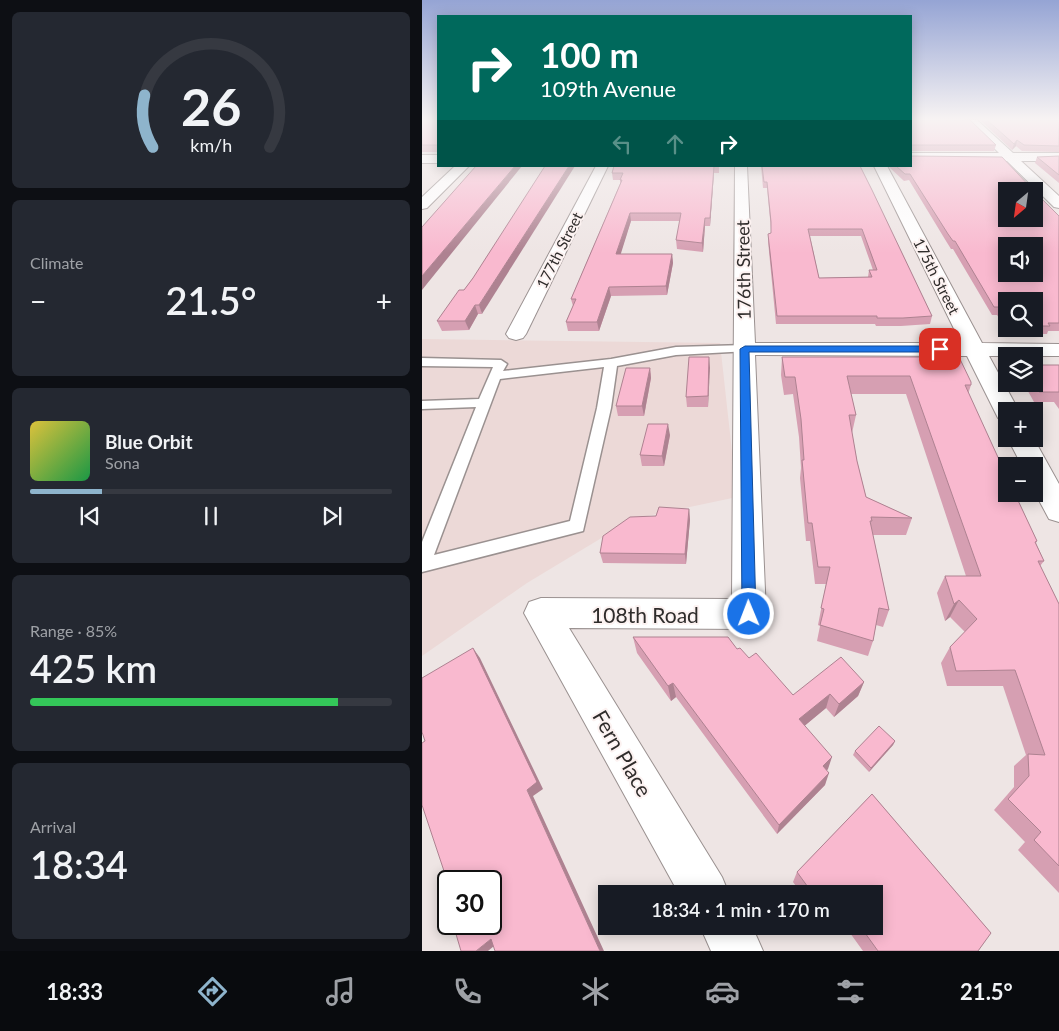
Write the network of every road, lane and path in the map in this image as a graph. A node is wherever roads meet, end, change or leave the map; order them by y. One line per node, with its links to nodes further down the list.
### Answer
1 (1017, 164): 6 (street)
2 (462, 167): 7 (street)
3 (601, 167): 8 (street, 177th Street)
4 (742, 167): 9 (street, 176th Street)
5 (881, 167): 10 (street, 175th Street)
6 (1058, 204)
7 (422, 205)
8 (516, 334)
9 (745, 349): 10 (street); 13 (lane); 22 (street, 176th Street)
10 (974, 349): 11 (street); 15 (street, 175th Street)
11 (1058, 350)
12 (422, 362): 14 (lane)
13 (611, 363): 14 (lane); 20 (lane)
14 (495, 376): 16 (lane)
15 (1002, 402)
16 (486, 403): 17 (lane); 20 (lane)
17 (422, 405)
18 (1025, 447): 19 (street)
19 (1058, 511)
20 (422, 564)
21 (541, 613): 22 (street, 108th Road); 23 (street, Fern Place)
22 (749, 614)
23 (700, 885)
24 (729, 935): 25 (street)
25 (738, 951)

